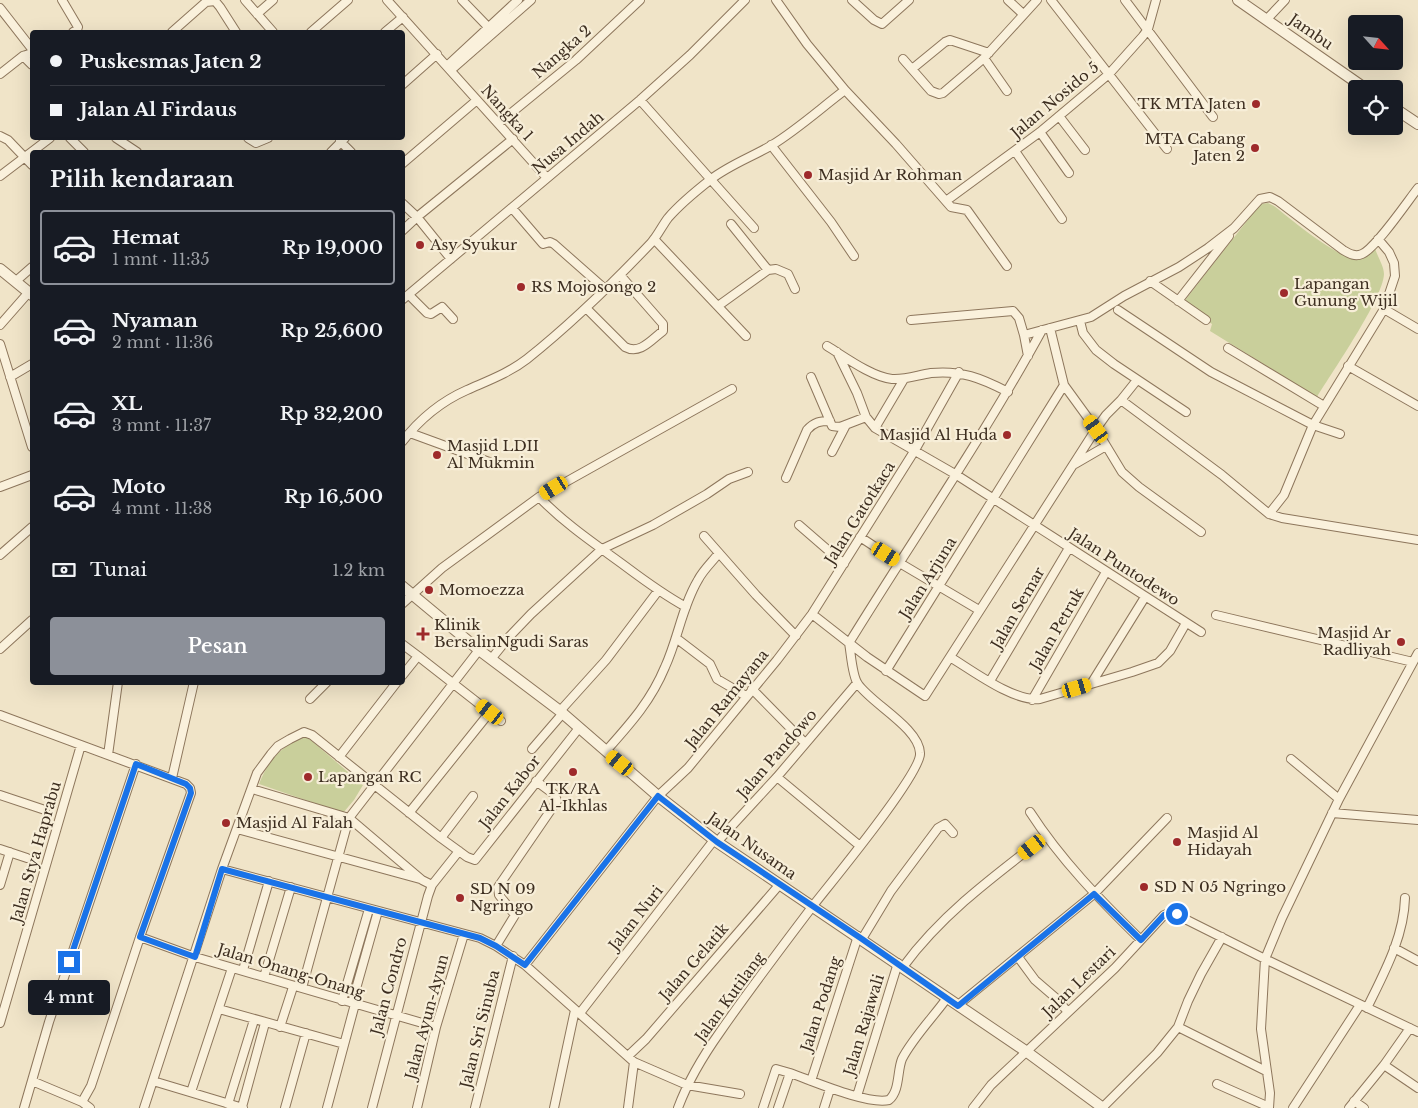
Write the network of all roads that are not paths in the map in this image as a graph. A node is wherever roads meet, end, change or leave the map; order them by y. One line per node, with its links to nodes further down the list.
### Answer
1 (62, 0): 27 (street)
2 (245, 0): 22 (street)
3 (273, 0): 22 (street)
4 (348, 0): 31 (street)
5 (387, 0): 24 (street, Nangka 1)
6 (462, 0): 33 (street)
7 (518, 0): 33 (street)
8 (640, 0): 54 (street, Nangka 2)
9 (746, 0): 50 (street, Nusa Indah)
10 (776, 0): 47 (street)
11 (852, 0): 12 (street)
12 (909, 0)
13 (1008, 0): 23 (street)
14 (1037, 0): 23 (street)
15 (1052, 0): 44 (street)
16 (1125, 0): 26 (street)
17 (1156, 0): 26 (street, Jalan Nosido 5)
18 (1238, 0): 25 (street, Jambu)
19 (1285, 0): 25 (street)
20 (529, 1): 33 (street)
21 (0, 8): 34 (street)
22 (257, 14): 30 (street)
23 (1023, 14): 38 (street)
24 (403, 17): 32 (street); 36 (street, Nangka 1)
25 (1267, 19): 45 (street, Jambu)
26 (1148, 29): 44 (street, Jalan Nosido 5); 53 (street)
27 (77, 30)
28 (174, 30): 29 (street)
29 (235, 30)
30 (272, 30)
31 (313, 30)
32 (387, 30)
33 (491, 30): 41 (street)
34 (30, 48)
35 (30, 52): 37 (street)
36 (437, 54): 41 (street, Nangka 1); 46 (street)
37 (23, 56): 40 (street); 43 (street)
38 (986, 56): 42 (street); 42 (street); 48 (street)
39 (904, 59): 42 (street)
40 (30, 63)
41 (449, 68): 49 (street, Nangka 1)
42 (912, 69)
43 (0, 74)
44 (1109, 74): 52 (street, Jalan Nosido 5); 65 (street)
45 (1353, 80)
46 (405, 82)
47 (845, 90): 64 (street); 80 (street)
48 (1007, 91)
49 (478, 100): 54 (street, Nangka 1); 73 (street)
50 (640, 100): 77 (street, Nusa Indah); 78 (street)
51 (1403, 114): 55 (street)
52 (1059, 116): 56 (street, Jalan Nosido 5); 69 (street)
53 (1213, 117)
54 (499, 123): 58 (street, Nangka 1)
55 (1418, 124)
56 (1040, 132): 70 (street, Jalan Nosido 5); 75 (street)
57 (0, 136): 72 (street)
58 (513, 139): 77 (street, Nangka 1); 83 (street)
59 (47, 140): 66 (street)
60 (72, 140): 67 (street)
61 (119, 140): 68 (street)
62 (251, 140): 63 (street)
63 (263, 140)
64 (771, 145): 78 (street); 91 (street)
65 (1167, 149)
66 (35, 150)
67 (82, 150)
68 (134, 150)
69 (1085, 150)
70 (1015, 151): 80 (street, Jalan Nosido 5); 84 (street)
71 (30, 154): 72 (street)
72 (26, 157): 74 (street); 76 (street)
73 (405, 161)
74 (30, 162)
75 (1069, 174)
76 (0, 176)
77 (547, 178): 82 (street, Nusa Indah)
78 (710, 180): 87 (street); 89 (street)
79 (1418, 188): 90 (street)
80 (946, 201): 93 (street)
81 (405, 206): 83 (street)
82 (512, 208): 92 (street, Nusa Indah); 100 (street)
83 (417, 216): 86 (street); 92 (street)
84 (1062, 219)
85 (731, 224): 96 (street)
86 (405, 228)
87 (754, 228)
88 (1231, 232): 90 (street); 99 (street); 105 (street)
89 (654, 239): 97 (street); 106 (street)
90 (1378, 239): 108 (street)
91 (854, 256)
92 (452, 259): 104 (street, Nusa Indah)
93 (1007, 266)
94 (0, 269): 98 (street)
95 (30, 269): 98 (street)
96 (768, 270): 101 (street); 106 (street)
97 (620, 275): 100 (street); 107 (street)
98 (16, 281): 102 (street)
99 (1150, 281): 105 (street); 113 (street)
100 (605, 290): 107 (street)
101 (795, 290)
102 (30, 292)
103 (30, 294): 114 (street)
104 (406, 298): 110 (street)
105 (1178, 301): 112 (street)
106 (718, 306): 118 (street)
107 (586, 308): 145 (street)
108 (1384, 309): 116 (street); 125 (street)
109 (1118, 310): 142 (street)
110 (452, 319)
111 (911, 320): 117 (street)
112 (1206, 320)
113 (1080, 321): 115 (street); 130 (street)
114 (0, 324)
115 (1046, 329): 117 (street); 123 (street); 131 (street)
116 (1418, 329)
117 (1024, 335): 123 (street)
118 (746, 336)
119 (0, 344): 127 (street)
120 (827, 346): 122 (street)
121 (1228, 348): 135 (street)
122 (837, 352): 129 (street); 138 (street)
123 (1028, 356): 133 (street)
124 (30, 365): 127 (street)
125 (1348, 366): 135 (street); 136 (street)
126 (959, 372): 129 (street); 133 (street); 149 (street, Jalan Gatotkaca)
127 (10, 377): 140 (street)
128 (811, 377): 139 (street)
129 (904, 379): 143 (street)
130 (1137, 380): 134 (street); 137 (street)
131 (1064, 385): 144 (street); 159 (street, Jalan Arjuna)
132 (732, 389): 158 (street)
133 (1008, 392): 154 (street)
134 (1121, 400): 144 (street); 160 (street)
135 (1324, 406): 142 (street)
136 (1418, 406)
137 (1186, 412)
138 (866, 417): 141 (street); 143 (street)
139 (830, 421): 141 (street); 156 (street)
140 (29, 423)
141 (846, 425): 150 (street)
142 (1313, 425): 146 (street); 160 (street)
143 (875, 428): 149 (street, Jalan Puntodewo)
144 (1096, 429): 148 (street); 152 (street)
145 (410, 433): 147 (street); 151 (street)
146 (1340, 434)
147 (405, 439)
148 (1106, 446): 152 (street); 164 (street)
149 (915, 450): 154 (street, Jalan Puntodewo); 166 (street, Jalan Gatotkaca)
150 (832, 452)
151 (492, 464)
152 (1074, 465): 162 (street)
153 (748, 472): 169 (street)
154 (955, 474): 159 (street, Jalan Puntodewo); 172 (street)
155 (30, 476): 157 (street)
156 (786, 478)
157 (0, 487)
158 (539, 497): 169 (street); 178 (street)
159 (994, 499): 162 (street, Jalan Puntodewo); 175 (street, Jalan Arjuna)
160 (1269, 514): 167 (street)
161 (799, 525): 173 (street)
162 (1033, 525): 168 (street, Jalan Puntodewo); 182 (street)
163 (30, 529): 171 (street)
164 (1201, 532)
165 (704, 536): 170 (street)
166 (860, 537): 172 (street); 173 (street, Jalan Gatotkaca)
167 (1418, 540)
168 (1069, 548): 174 (street, Jalan Puntodewo); 201 (street, Jalan Semar)
169 (602, 549): 177 (street); 197 (street)
170 (719, 553): 181 (street); 188 (street)
171 (0, 555)
172 (898, 562): 175 (street); 190 (street)
173 (844, 564): 183 (street, Jalan Gatotkaca)
174 (1106, 572): 179 (street, Jalan Puntodewo); 212 (street, Jalan Petruk)
175 (939, 586): 182 (street); 199 (street, Jalan Arjuna)
176 (405, 588): 178 (street, Jalan Nusama)
177 (658, 591): 181 (street); 214 (street)
178 (413, 594): 180 (street); 193 (street, Jalan Nusama)
179 (1145, 597): 186 (street, Jalan Puntodewo); 204 (street)
180 (405, 601)
181 (686, 607): 189 (street)
182 (979, 610): 196 (street)
183 (812, 614): 188 (street, Jalan Ramayana); 190 (street)
184 (1216, 615): 198 (street)
185 (30, 622): 192 (street)
186 (1186, 623): 187 (street, Jalan Puntodewo); 204 (street)
187 (1201, 632)
188 (796, 636): 209 (street, Jalan Ramayana)
189 (676, 638): 210 (street); 221 (street)
190 (849, 643): 199 (street); 202 (street)
191 (405, 646): 195 (street)
192 (0, 649)
193 (479, 650): 197 (street, Jalan Nusama); 203 (street)
194 (1418, 653): 198 (street)
195 (418, 656): 200 (street); 203 (street)
196 (950, 657): 199 (street); 201 (street)
197 (492, 658): 214 (street, Jalan Nusama)
198 (1413, 662): 234 (street)
199 (886, 671)
200 (405, 672)
201 (990, 681): 212 (street)
202 (856, 682): 218 (street, Jalan Pandowo); 247 (street, Jalan Kutilang)
203 (454, 684): 213 (street); 229 (street)
204 (1091, 684): 212 (street)
205 (118, 685): 222 (street)
206 (193, 685): 226 (street)
207 (324, 685): 211 (street)
208 (395, 685): 223 (street)
209 (752, 689): 210 (street, Jalan Ramayana); 218 (street)
210 (746, 696): 233 (street, Jalan Ramayana)
211 (310, 699)
212 (1032, 700)
213 (490, 712): 216 (street); 238 (street)
214 (562, 712): 217 (street, Jalan Nusama); 220 (street)
215 (0, 715): 219 (street)
216 (501, 721)
217 (579, 728): 221 (street, Jalan Nusama); 228 (street, Jalan Kabor)
218 (805, 743): 227 (street, Jalan Pandowo)
219 (82, 746): 222 (street); 296 (street, Jalan Stya Haprabu)
220 (532, 749)
221 (606, 751): 233 (street, Jalan Nusama)
222 (108, 755): 225 (street)
223 (339, 757): 229 (street); 230 (street)
224 (1292, 759): 234 (street)
225 (136, 764): 226 (street); 310 (street)
226 (172, 778): 268 (street)
227 (777, 778): 246 (street, Jalan Pandowo); 247 (street)
228 (536, 781): 249 (street, Jalan Kabor); 272 (street)
229 (374, 785): 238 (street); 239 (street)
230 (252, 789): 239 (street); 242 (street)
231 (0, 795): 235 (street)
232 (473, 796): 245 (street)
233 (658, 796): 246 (street, Jalan Nusama); 279 (street, Jalan Ramayana)
234 (1338, 799): 237 (street)
235 (45, 810)
236 (1030, 812): 244 (street)
237 (1332, 812): 241 (street); 277 (street)
238 (409, 813): 245 (street)
239 (349, 818): 251 (street); 254 (street)
240 (1168, 818): 260 (street)
241 (1418, 820)
242 (237, 829): 251 (street); 253 (street)
243 (954, 833): 270 (street, Jalan Podang)
244 (1046, 836): 260 (street); 280 (street)
245 (441, 838): 249 (street)
246 (716, 841): 256 (street, Jalan Nusama); 292 (street, Jalan Nuri)
247 (860, 846): 263 (street, Jalan Kutilang)
248 (0, 849): 250 (street)
249 (459, 851): 258 (street, Jalan Condro)
250 (10, 852): 252 (street); 257 (street)
251 (339, 856): 254 (street); 261 (street)
252 (27, 858)
253 (222, 869): 255 (street); 275 (street)
254 (422, 880): 258 (street)
255 (269, 881): 259 (street); 282 (street)
256 (780, 884): 263 (street, Jalan Nusama); 306 (street, Jalan Gelatik)
257 (0, 885)
258 (432, 885): 266 (street, Jalan Condro)
259 (290, 887): 261 (street); 283 (street)
260 (1094, 894): 271 (street); 276 (street)
261 (327, 898): 264 (street); 285 (street)
262 (1405, 898): 273 (street)
263 (813, 907): 270 (street, Jalan Nusama); 313 (street, Jalan Kutilang)
264 (369, 909): 265 (street); 287 (street)
265 (378, 911): 266 (street); 288 (street)
266 (421, 921): 267 (street); 294 (street, Jalan Condro)
267 (464, 934): 272 (street); 299 (street, Jalan Ayun-Ayun)
268 (140, 937): 275 (street, Jalan Onang-Onang); 321 (street)
269 (1222, 937): 271 (street, Jalan Lestari); 277 (street); 300 (street)
270 (860, 938): 280 (street, Jalan Nusama); 312 (street, Jalan Podang)
271 (1141, 940): 293 (street, Jalan Lestari)
272 (496, 946): 274 (street)
273 (1394, 948): 278 (street); 290 (street)
274 (513, 956): 279 (street); 333 (street, Jalan Sri Sinuba)
275 (195, 957): 281 (street, Jalan Onang-Onang); 311 (street)
276 (1018, 957): 289 (street); 293 (street)
277 (1265, 959): 290 (street); 308 (street)
278 (1418, 961)
279 (525, 965): 292 (street)
280 (900, 965): 286 (street, Jalan Nusama); 319 (street, Jalan Rajawali)
281 (232, 968): 282 (street, Jalan Onang-Onang); 291 (street)
282 (243, 970): 283 (street, Jalan Onang-Onang)
283 (264, 977): 284 (street, Jalan Onang-Onang)
284 (293, 986): 285 (street, Jalan Onang-Onang); 298 (street)
285 (302, 988): 287 (street, Jalan Onang-Onang)
286 (947, 998): 289 (street, Jalan Nusama); 320 (street)
287 (342, 1000): 288 (street, Jalan Onang-Onang)
288 (354, 1004): 294 (street, Jalan Onang-Onang); 304 (street)
289 (958, 1006): 305 (street, Jalan Nusama)
290 (1363, 1007): 301 (street); 344 (street)
291 (219, 1009): 295 (street); 317 (street)
292 (577, 1011): 306 (street); 334 (street)
293 (1068, 1011): 305 (street, Jalan Lestari)
294 (395, 1016): 299 (street, Jalan Onang-Onang); 331 (street, Jalan Condro)
295 (254, 1020): 297 (street); 322 (street)
296 (0, 1023)
297 (265, 1023): 298 (street); 328 (street)
298 (280, 1027): 303 (street)
299 (436, 1027): 332 (street, Jalan Ayun-Ayun)
300 (1178, 1027): 308 (street); 342 (street)
301 (1410, 1028): 302 (street); 307 (street)
302 (1418, 1032)
303 (306, 1033): 304 (street); 329 (street)
304 (344, 1044): 330 (street)
305 (1027, 1052): 341 (street, Jalan Lestari); 342 (street, Jalan Nusama)
306 (631, 1059): 313 (street); 335 (street)
307 (1384, 1065): 315 (street); 323 (street)
308 (1266, 1072): 343 (street)
309 (790, 1073): 312 (street); 337 (street); 338 (street)
310 (32, 1081): 321 (street); 324 (street)
311 (153, 1081): 317 (street); 327 (street)
312 (811, 1081): 316 (street)
313 (687, 1084): 318 (street); 336 (street, Jalan Kutilang)
314 (1217, 1084): 343 (street)
315 (1418, 1088)
316 (830, 1089): 319 (street); 339 (street)
317 (192, 1092): 322 (street)
318 (740, 1094)
319 (857, 1096): 320 (street)
320 (872, 1099): 340 (street)
321 (82, 1102): 325 (street); 326 (street)
322 (228, 1104): 328 (street)
323 (1352, 1104): 345 (street)
324 (24, 1108)
325 (74, 1108)
326 (90, 1108)
327 (144, 1108)
328 (243, 1108)
329 (285, 1108)
330 (327, 1108)
331 (372, 1108)
332 (417, 1108)
333 (475, 1108)
334 (554, 1108)
335 (628, 1108)
336 (678, 1108)
337 (764, 1108)
338 (778, 1108)
339 (824, 1108)
340 (869, 1108)
341 (972, 1108)
342 (1102, 1108)
343 (1269, 1108)
344 (1293, 1108)
345 (1364, 1108)

